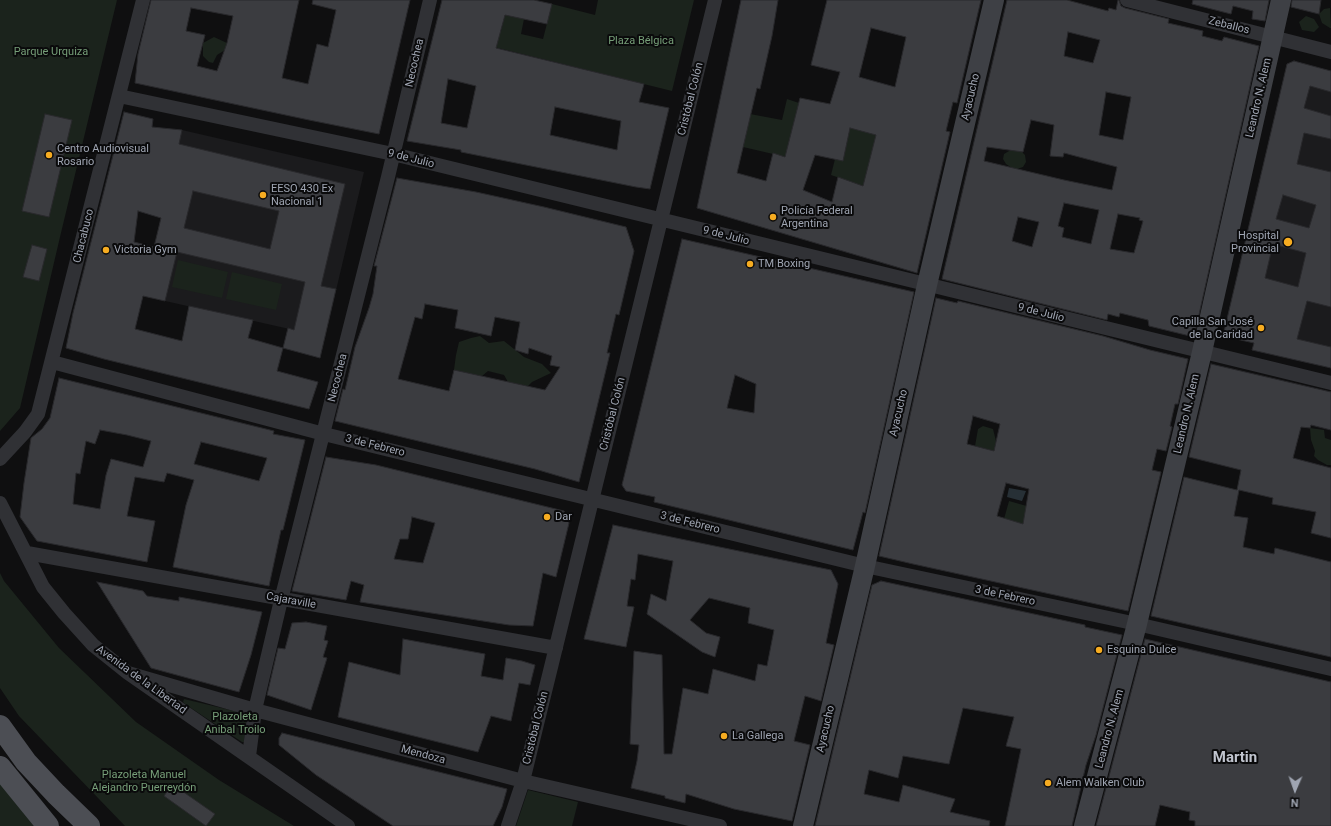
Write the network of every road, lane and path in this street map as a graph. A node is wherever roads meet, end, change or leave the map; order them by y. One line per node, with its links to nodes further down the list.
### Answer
1 (143, 0): 9 (street, Chacabuco)
2 (430, 0): 10 (street, Necochea)
3 (715, 0): 11 (street, Cristóbal Colón)
4 (994, 0): 12 (main road, Ayacucho)
5 (1127, 0): 7 (street, Zeballos)
6 (1281, 0): 7 (main road, Leandro N. Alem)
7 (1273, 37): 8 (street, Zeballos); 13 (main road, Leandro N. Alem)
8 (1331, 52)
9 (119, 96): 10 (street, 9 de Julio); 14 (street, Chacabuco)
10 (393, 154): 11 (street, 9 de Julio); 16 (street, Necochea)
11 (661, 220): 12 (street, 9 de Julio); 18 (street, Cristóbal Colón)
12 (928, 285): 13 (street, 9 de Julio); 21 (main road, Ayacucho)
13 (1202, 352): 15 (street, 9 de Julio); 23 (main road, Leandro N. Alem)
14 (52, 362): 16 (street, 3 de Febrero); 17 (street, Chacabuco)
15 (1331, 383)
16 (324, 434): 18 (street, 3 de Febrero); 22 (street, Necochea)
17 (0, 459)
18 (592, 500): 21 (street, 3 de Febrero); 24 (street, Cristóbal Colón)
19 (0, 503): 20 (street, Avenida de la Libertad)
20 (27, 553): 22 (street, Cajaraville); 26 (street, Avenida de la Libertad)
21 (865, 566): 23 (street, 3 de Febrero); 37 (main road, Ayacucho)
22 (281, 600): 24 (street, Cajaraville); 27 (street, Necochea)
23 (1137, 624): 25 (street, 3 de Febrero); 38 (main road, Leandro N. Alem)
24 (556, 648): 31 (street, Cristóbal Colón)
25 (1331, 669)
26 (128, 673): 27 (street, Mendoza); 29 (street, Avenida de la Libertad)
27 (255, 710): 29 (street, Necochea); 31 (street, Mendoza)
28 (0, 726): 33 (main road)
29 (249, 756): 34 (street, Avenida de la Libertad)
30 (0, 768): 32 (main road)
31 (523, 781): 35 (street, Cristóbal Colón); 36 (street, Mendoza)
32 (48, 826)
33 (89, 826)
34 (348, 826)
35 (508, 826)
36 (720, 826)
37 (803, 826)
38 (1084, 826)

